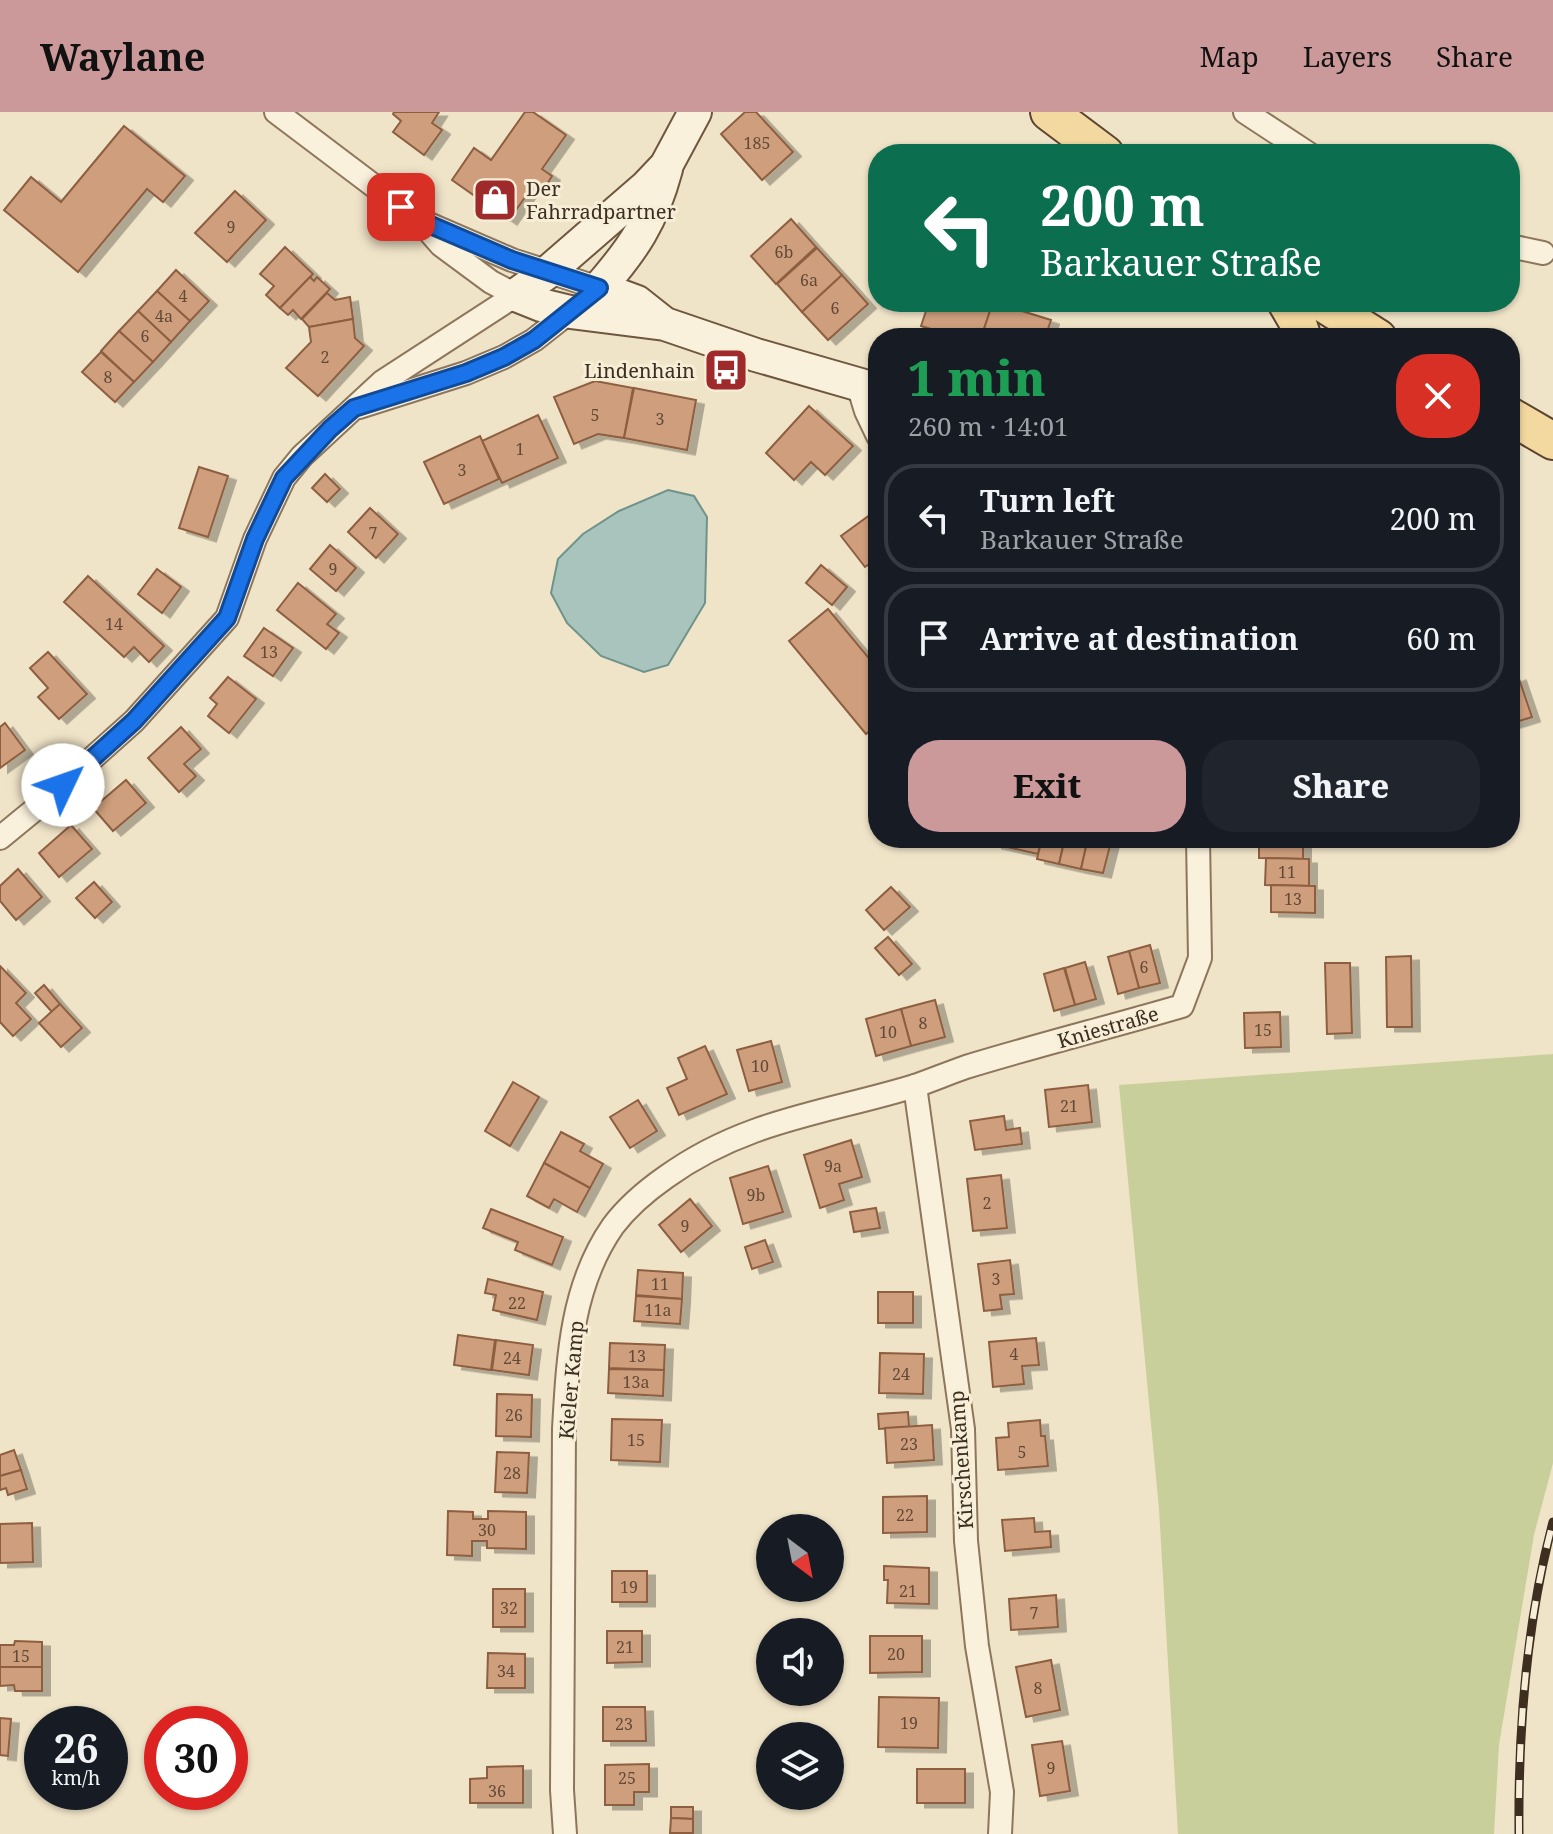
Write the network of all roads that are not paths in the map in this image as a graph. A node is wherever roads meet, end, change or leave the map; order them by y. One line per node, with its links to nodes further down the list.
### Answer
1 (276, 112): 8 (street)
2 (695, 112): 7 (street)
3 (1049, 112): 5 (main road)
4 (1245, 112): 6 (street)
5 (1092, 144)
6 (1294, 144)
7 (666, 166): 11 (street); 12 (street)
8 (419, 220): 11 (street); 13 (street)
9 (1520, 248): 10 (street)
10 (1543, 253)
11 (548, 272): 12 (street); 13 (street)
12 (599, 288): 14 (street); 16 (street)
13 (516, 295): 14 (street); 19 (street)
14 (570, 312): 16 (street); 19 (street)
15 (1337, 312): 17 (main road)
16 (665, 324): 18 (street)
17 (1362, 328)
18 (868, 388): 20 (street)
19 (354, 408): 23 (street)
20 (868, 415)
21 (1520, 422): 22 (main road)
22 (1553, 441)
23 (0, 838)
24 (1198, 848): 25 (street, Kniestraße)
25 (915, 1086): 26 (street, Kieler Kamp); 27 (street, Kirschenkamp)
26 (565, 1834)
27 (1000, 1834)

